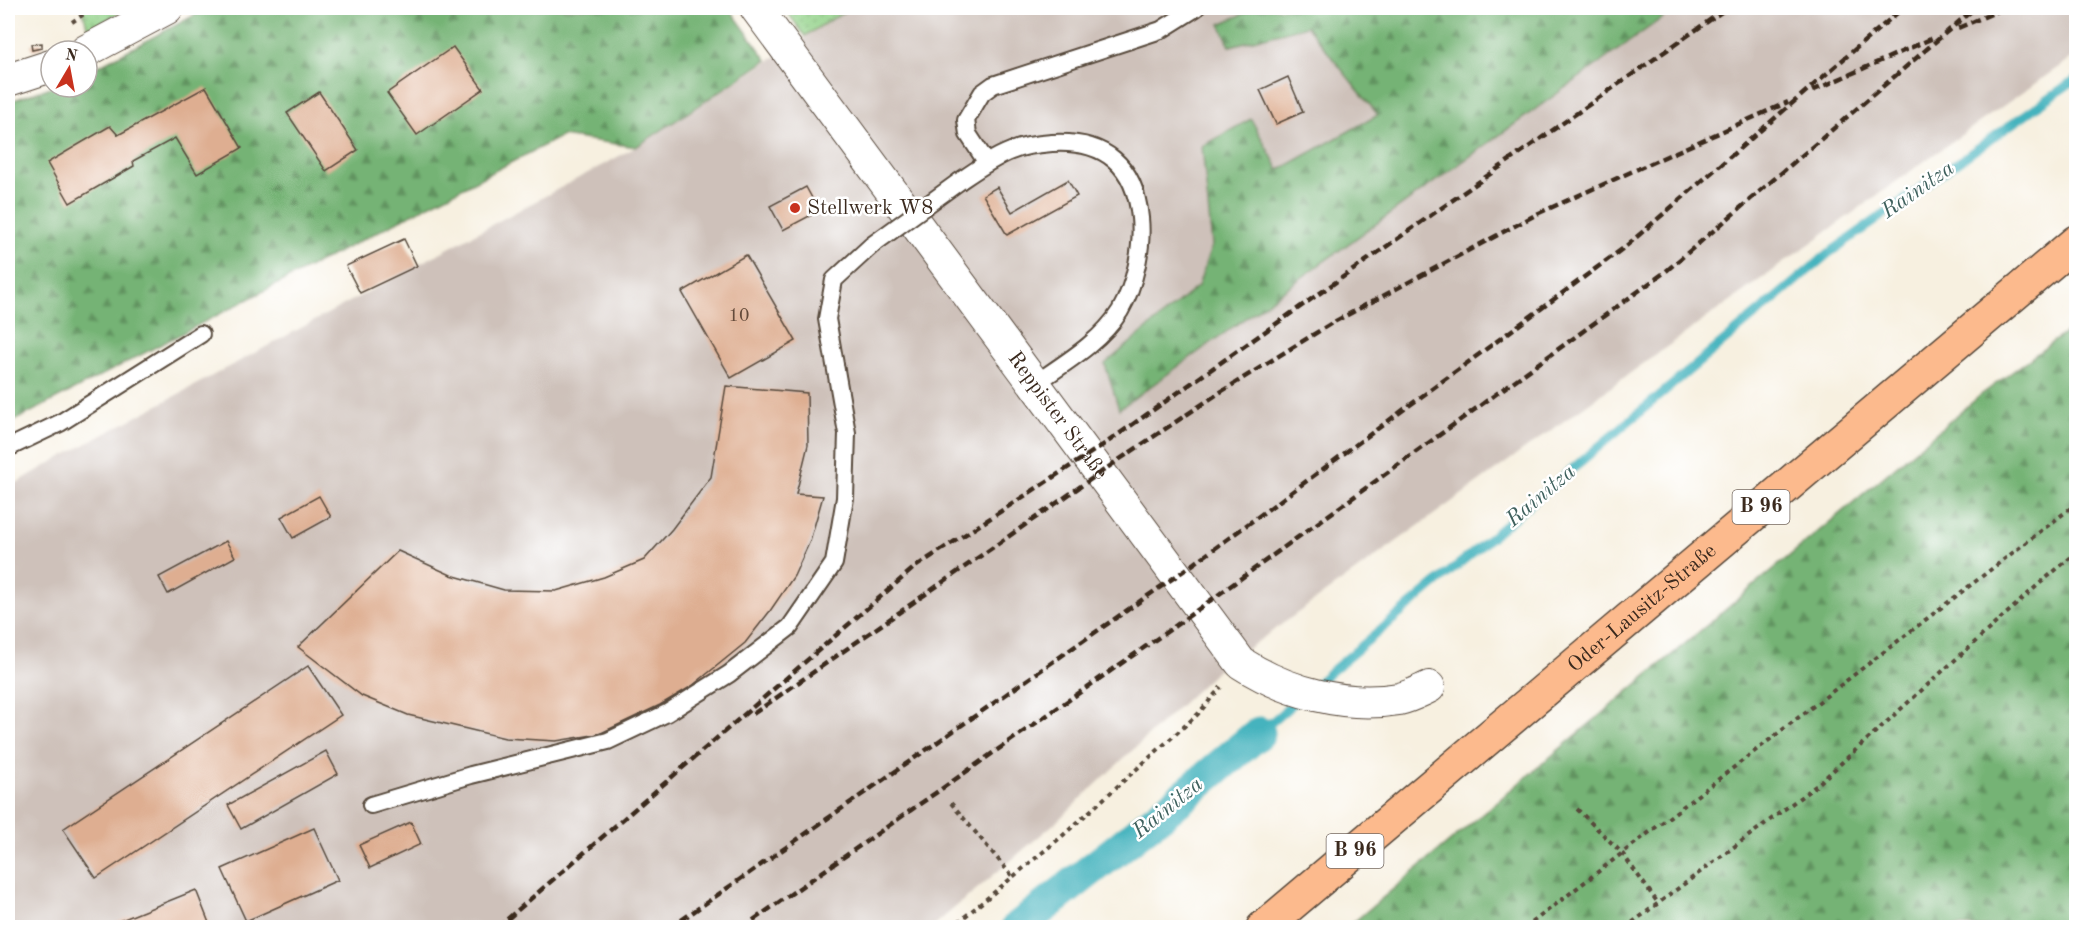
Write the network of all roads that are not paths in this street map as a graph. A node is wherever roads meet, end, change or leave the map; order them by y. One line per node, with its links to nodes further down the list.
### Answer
1 (167, 8): 4 (street)
2 (756, 8): 10 (street, Reppister Straße)
3 (1197, 8): 7 (lane)
4 (99, 44)
5 (39, 70): 6 (street)
6 (8, 80)
7 (987, 163): 10 (lane); 13 (lane, bridge)
8 (2076, 242): 14 (highway, Oder-Lausitz-Straße / B 96)
9 (201, 334): 11 (lane)
10 (1033, 385): 12 (street, Reppister Straße)
11 (8, 448)
12 (1429, 687)
13 (371, 805)
14 (1263, 927)

